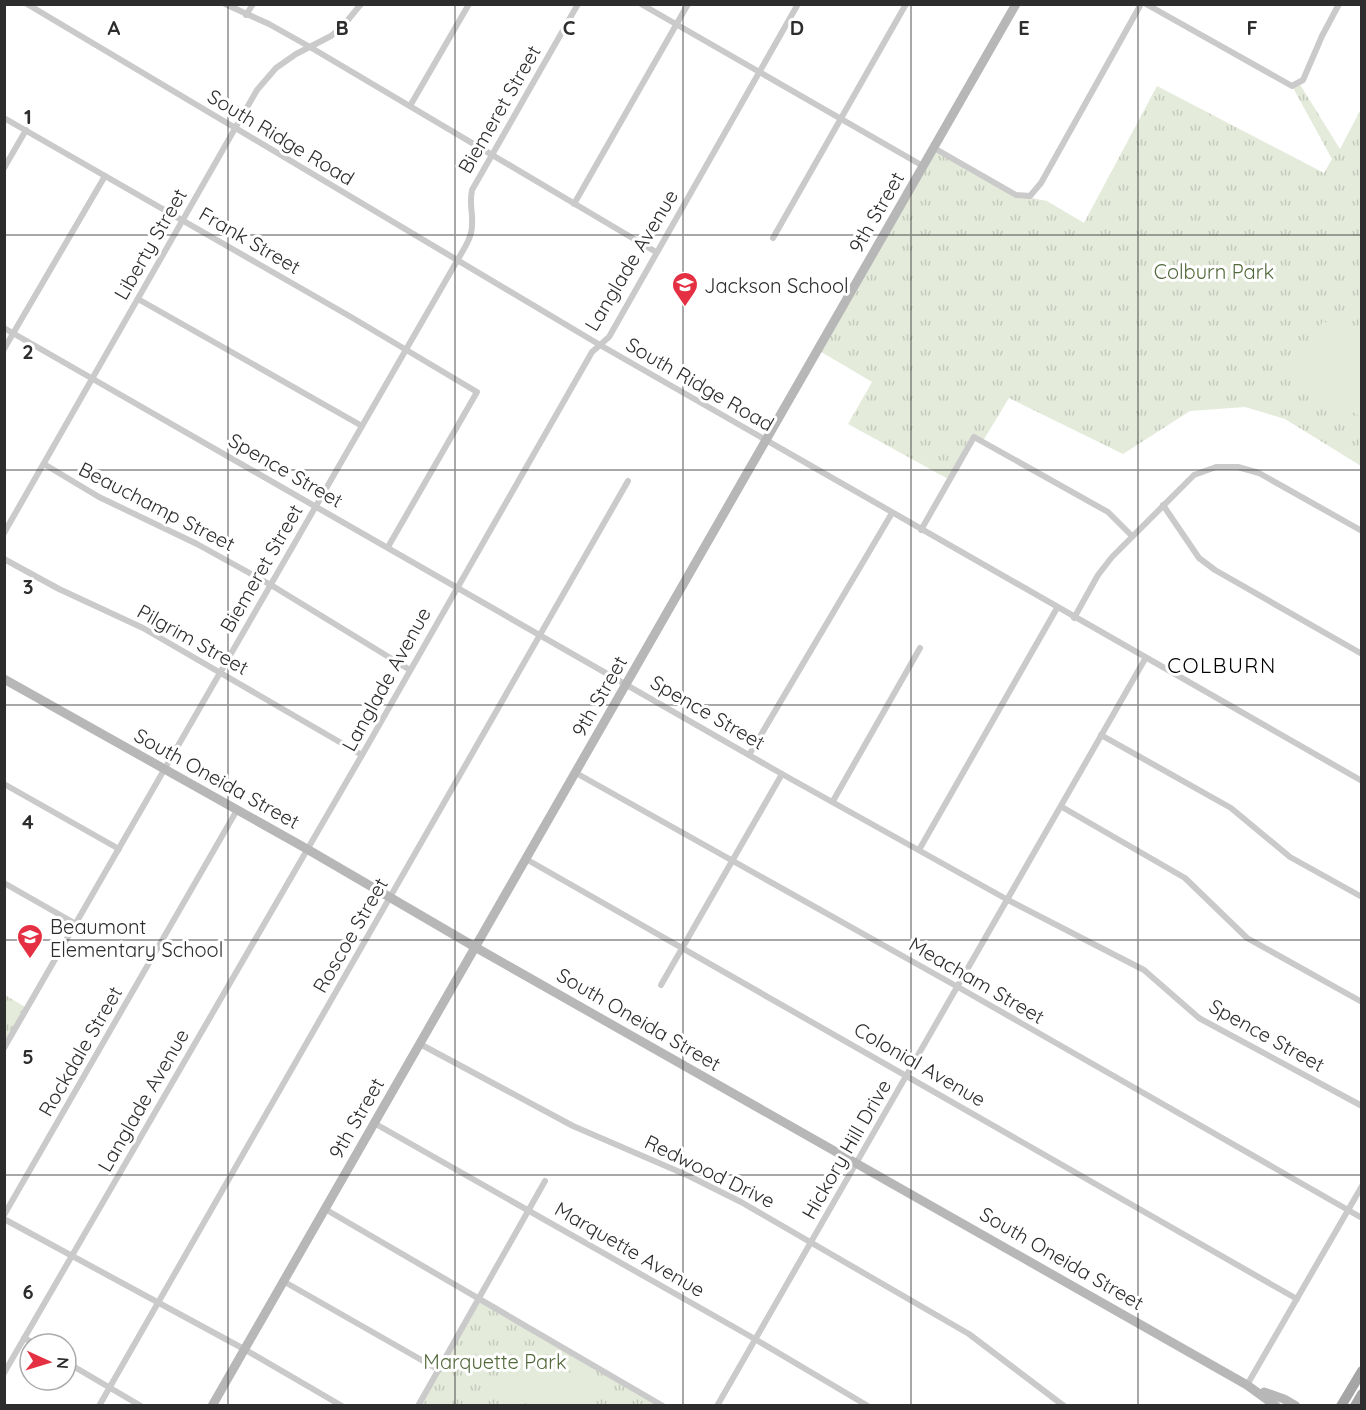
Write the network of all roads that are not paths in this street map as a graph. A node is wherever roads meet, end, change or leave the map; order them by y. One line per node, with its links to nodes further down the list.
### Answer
1 (27, 4): 21 (street, South Ridge Road)
2 (225, 4): 14 (street)
3 (253, 4): 14 (street)
4 (361, 4): 16 (street, Liberty Street)
5 (469, 4): 18 (street)
6 (578, 4): 24 (street, Biemeret Street)
7 (641, 4): 15 (street)
8 (688, 4): 15 (street)
9 (798, 4): 17 (street, Langlade Avenue)
10 (906, 4): 20 (street)
11 (1016, 4): 23 (street, 9th Street)
12 (1143, 4): 13 (street); 23 (street)
13 (1339, 4)
14 (246, 15): 16 (street)
15 (676, 26): 17 (street); 28 (street)
16 (310, 46): 18 (street); 21 (street, Liberty Street)
17 (759, 72): 20 (street); 31 (street, Langlade Avenue)
18 (410, 106): 24 (street)
19 (4, 118): 22 (street, Frank Street)
20 (841, 119): 25 (street); 30 (street)
21 (235, 129): 29 (street, Liberty Street); 32 (street, South Ridge Road)
22 (26, 130): 26 (street); 27 (street, Frank Street)
23 (934, 148): 25 (street, 9th Street)
24 (492, 155): 28 (street); 32 (street, Biemeret Street)
25 (923, 166): 41 (street, 9th Street)
26 (4, 168)
27 (105, 176): 29 (street, Frank Street); 35 (street)
28 (574, 204): 31 (street)
29 (183, 221): 33 (street, Liberty Street); 38 (street, Frank Street)
30 (773, 238)
31 (656, 252): 36 (street, Langlade Avenue)
32 (457, 261): 36 (street, South Ridge Road); 38 (street, Biemeret Street)
33 (138, 299): 39 (street, Liberty Street); 40 (street)
34 (4, 328): 35 (street, Spence Street)
35 (14, 333): 37 (street); 39 (street, Spence Street)
36 (600, 345): 41 (street, South Ridge Road); 54 (street, Langlade Avenue)
37 (4, 349)
38 (406, 350): 40 (street, Biemeret Street); 51 (street, Frank Street)
39 (93, 378): 42 (street, Liberty Street); 45 (street, Spence Street)
40 (362, 426): 45 (street, Biemeret Street)
41 (766, 441): 46 (street, South Ridge Road); 64 (street, 9th Street)
42 (44, 464): 49 (street, Liberty Street); 53 (street, Beauchamp Street)
43 (628, 481): 57 (street, Roscoe Street)
44 (1163, 505): 48 (street); 50 (street); 59 (street)
45 (316, 506): 51 (street, Spence Street); 53 (street, Biemeret Street)
46 (891, 513): 47 (street, South Ridge Road); 67 (street)
47 (921, 530): 50 (street); 55 (street, South Ridge Road)
48 (1362, 531)
49 (4, 533)
50 (1132, 536): 56 (street)
51 (388, 547): 54 (street, Spence Street)
52 (4, 560): 62 (street, Pilgrim Street)
53 (271, 585): 61 (street, Beauchamp Street); 62 (street, Biemeret Street)
54 (457, 587): 57 (street, Spence Street); 61 (street, Langlade Avenue)
55 (1057, 608): 56 (street, South Ridge Road); 78 (street)
56 (1074, 618): 60 (street, South Ridge Road)
57 (541, 635): 64 (street, Spence Street); 82 (street, Roscoe Street)
58 (920, 648): 73 (street)
59 (1362, 654)
60 (1145, 658): 65 (street, Hickory Hill Drive); 71 (street, South Ridge Road)
61 (410, 670): 66 (street, Langlade Avenue)
62 (220, 672): 66 (street, Pilgrim Street); 68 (street, Biemeret Street)
63 (4, 679): 68 (street, South Oneida Street)
64 (626, 684): 67 (street, Spence Street); 69 (street, 9th Street)
65 (1101, 735): 74 (street, Hickory Hill Drive); 83 (street)
66 (362, 755): 77 (street, Langlade Avenue)
67 (749, 755): 70 (street, Spence Street)
68 (165, 769): 75 (street, South Oneida Street); 76 (street, Biemeret Street)
69 (576, 773): 79 (street, 9th Street); 80 (street, Meacham Street)
70 (782, 774): 73 (street, Spence Street); 80 (street)
71 (1362, 781)
72 (4, 784): 76 (street)
73 (833, 801): 78 (street, Spence Street)
74 (1062, 807): 84 (street, Hickory Hill Drive); 90 (street)
75 (237, 810): 77 (street, South Oneida Street); 102 (street, Rockdale Street)
76 (119, 849): 85 (street, Biemeret Street)
77 (307, 849): 82 (street, South Oneida Street); 105 (street, Langlade Avenue)
78 (919, 850): 84 (street, Spence Street)
79 (526, 859): 86 (street, 9th Street); 87 (street, Colonial Avenue)
80 (732, 861): 87 (street); 89 (street, Meacham Street)
81 (4, 883): 85 (street)
82 (390, 897): 86 (street, South Oneida Street); 109 (street, Roscoe Street)
83 (1362, 897)
84 (1008, 900): 89 (street, Hickory Hill Drive); 94 (street, Spence Street)
85 (76, 924): 92 (street, Biemeret Street)
86 (476, 947): 91 (street, 9th Street); 96 (street, South Oneida Street)
87 (682, 948): 88 (street); 93 (street, Colonial Avenue)
88 (661, 985)
89 (958, 987): 93 (street, Hickory Hill Drive); 101 (street, Meacham Street)
90 (1362, 1002)
91 (420, 1044): 95 (street, 9th Street); 104 (street, Redwood Drive)
92 (4, 1048)
93 (906, 1076): 96 (street, Hickory Hill Drive); 108 (street, Colonial Avenue)
94 (1362, 1106)
95 (374, 1123): 99 (street, 9th Street); 100 (street, Marquette Avenue)
96 (856, 1162): 104 (street, Hickory Hill Drive); 119 (street, South Oneida Street)
97 (545, 1181): 100 (street)
98 (1362, 1186): 101 (street)
99 (325, 1209): 106 (street, 9th Street); 107 (street)
100 (528, 1210): 107 (street); 111 (street, Marquette Avenue)
101 (1348, 1210): 103 (street, Meacham Street); 108 (street)
102 (4, 1217): 105 (street)
103 (1362, 1218)
104 (812, 1242): 111 (street, Hickory Hill Drive); 129 (street, Redwood Drive)
105 (71, 1256): 109 (street); 110 (street, Langlade Avenue)
106 (283, 1281): 113 (street, 9th Street); 115 (street)
107 (479, 1299): 115 (street); 127 (street)
108 (1297, 1299): 119 (street)
109 (158, 1302): 113 (street); 118 (street, Roscoe Street)
110 (27, 1332)
111 (755, 1338): 121 (street, Marquette Avenue); 128 (street, Hickory Hill Drive)
112 (18, 1349): 117 (street, Langlade Avenue)
113 (244, 1349): 124 (street, 9th Street); 125 (street)
114 (78, 1369): 118 (street)
115 (439, 1370): 126 (street)
116 (1362, 1371): 132 (main road)
117 (5, 1372)
118 (110, 1387): 122 (street, Roscoe Street); 123 (street)
119 (1252, 1387): 130 (street, South Oneida Street); 131 (street, South Oneida Street)
120 (1362, 1394): 133 (main road)
121 (867, 1405)
122 (99, 1406)
123 (141, 1406)
124 (212, 1406)
125 (342, 1406)
126 (418, 1406)
127 (663, 1406)
128 (717, 1406)
129 (1064, 1406)
130 (1276, 1406)
131 (1296, 1406)
132 (1341, 1406)
133 (1355, 1406)

